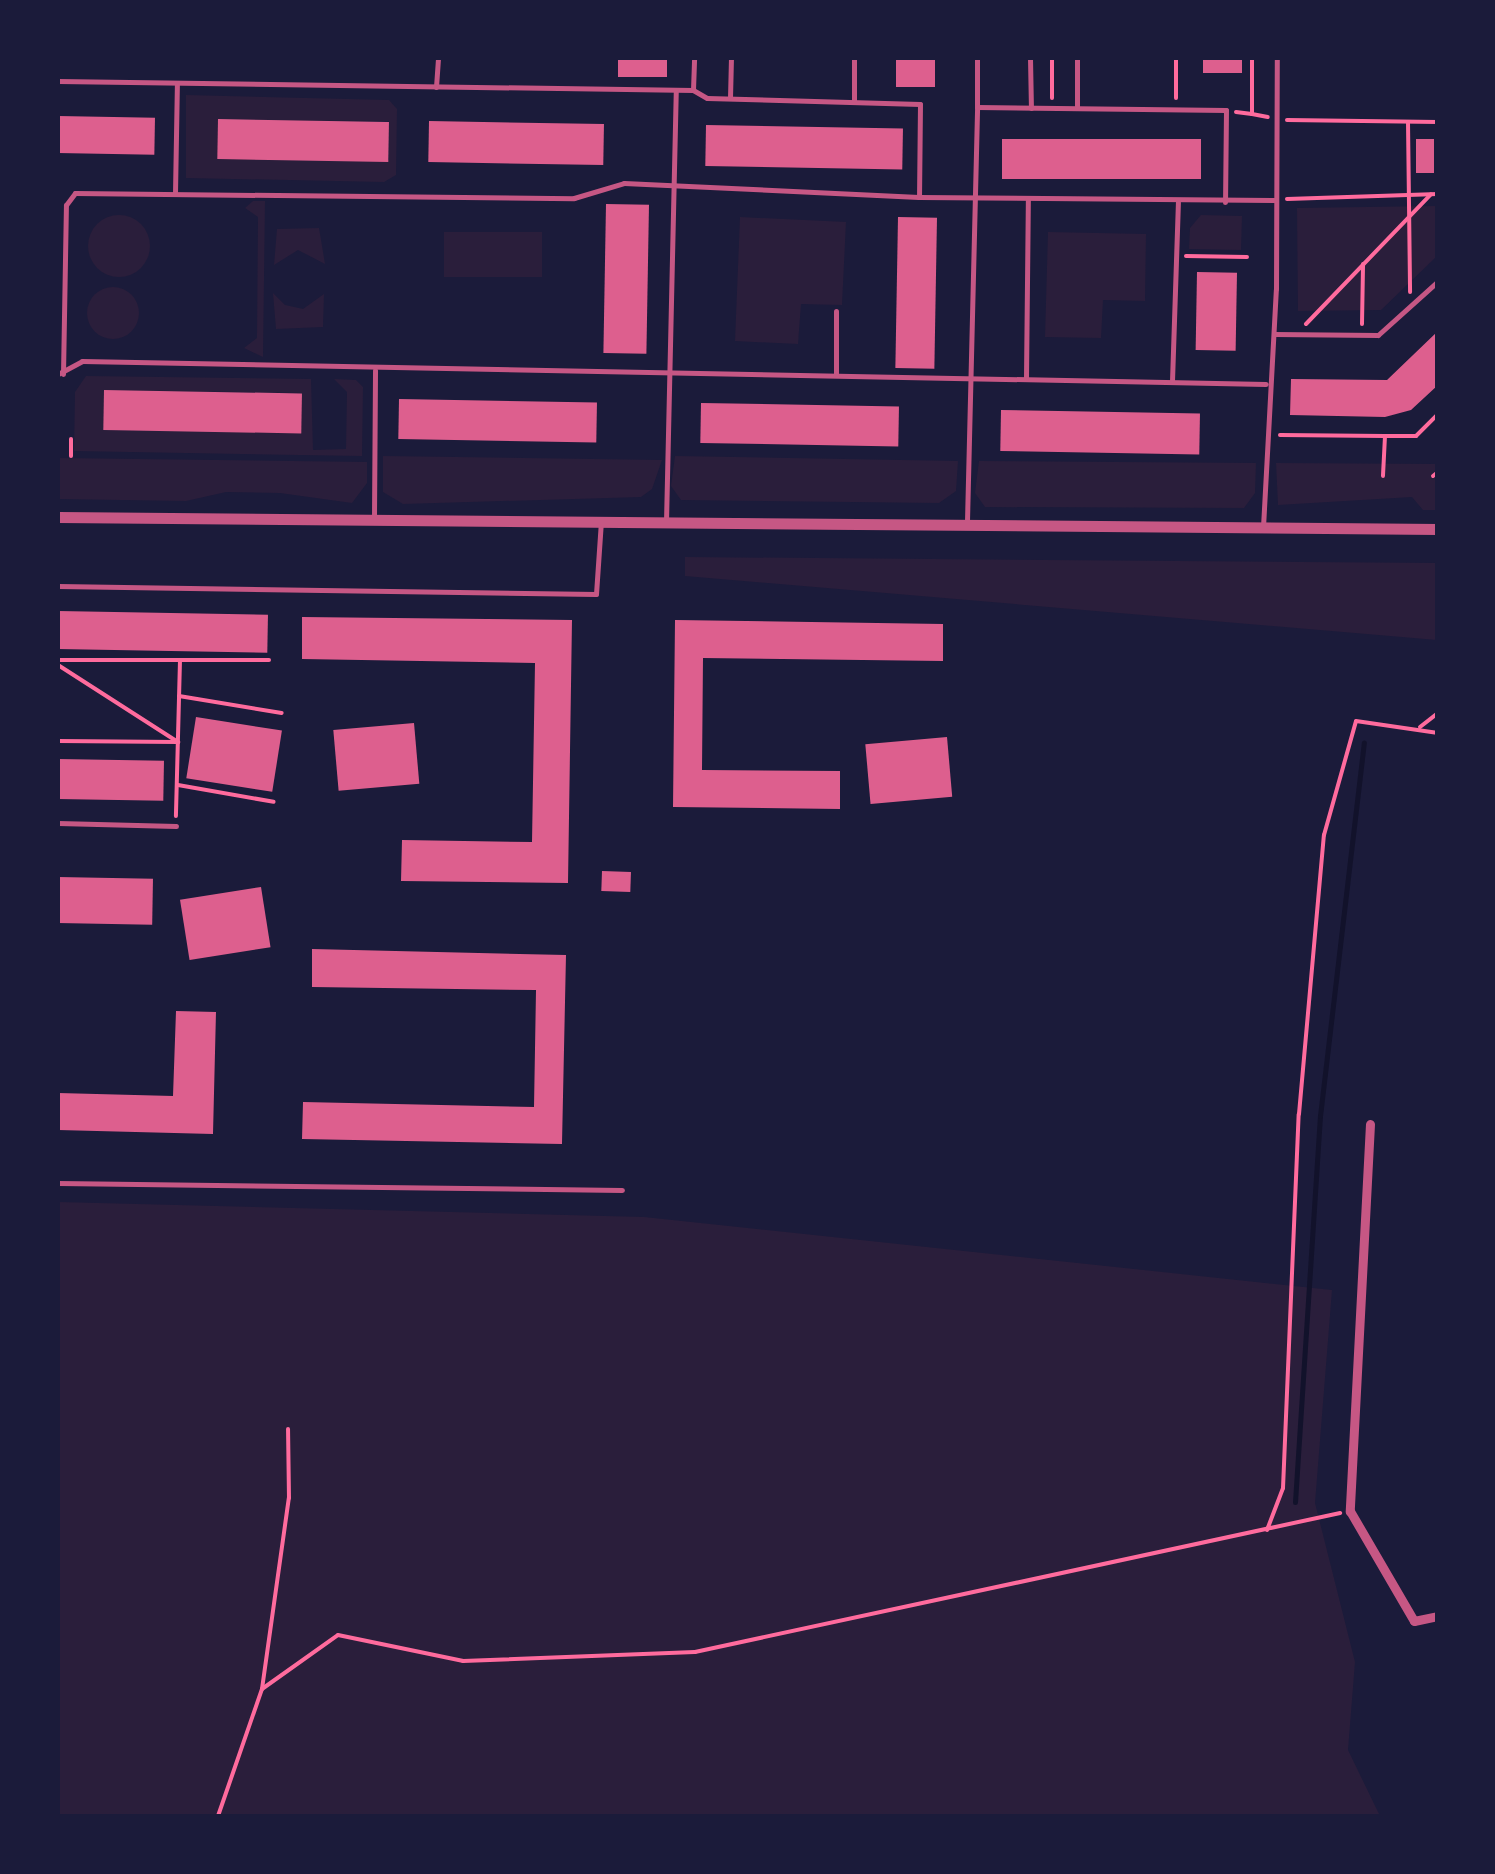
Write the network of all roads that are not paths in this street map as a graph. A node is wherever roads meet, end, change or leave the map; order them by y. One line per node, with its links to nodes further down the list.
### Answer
1 (438, 58): 11 (lane)
2 (694, 58): 13 (lane)
3 (731, 58): 14 (lane)
4 (854, 58): 15 (lane)
5 (977, 58): 16 (lane)
6 (1030, 58): 17 (lane)
7 (1077, 58): 18 (lane)
8 (1277, 58): 24 (lane)
9 (58, 81): 10 (lane)
10 (176, 82): 11 (lane); 20 (lane)
11 (436, 86): 12 (lane)
12 (676, 90): 13 (lane); 19 (lane)
13 (693, 90): 14 (lane)
14 (730, 98): 15 (lane)
15 (854, 102): 21 (lane)
16 (977, 107): 17 (lane); 22 (lane)
17 (1031, 108): 18 (lane)
18 (1077, 108): 26 (lane)
19 (674, 184): 20 (lane); 21 (lane); 31 (lane)
20 (175, 193): 32 (lane)
21 (919, 197): 22 (lane)
22 (971, 198): 23 (lane); 34 (lane)
23 (1028, 199): 25 (lane); 35 (lane)
24 (1275, 200): 26 (lane); 29 (lane)
25 (1178, 202): 26 (lane); 36 (lane)
26 (1225, 202)
27 (1438, 281): 29 (lane)
28 (836, 311): 33 (lane)
29 (1274, 334): 37 (lane)
30 (375, 370): 31 (lane); 32 (lane); 39 (lane)
31 (669, 372): 33 (lane); 41 (lane)
32 (60, 374)
33 (836, 374): 34 (lane)
34 (967, 377): 35 (lane); 42 (lane)
35 (1026, 378): 36 (lane)
36 (1172, 382): 37 (lane)
37 (1266, 384): 43 (lane)
38 (58, 517): 39 (street)
39 (374, 519): 40 (street)
40 (601, 521): 41 (street); 45 (lane)
41 (666, 522): 42 (street)
42 (967, 524): 43 (street)
43 (1263, 527): 44 (street)
44 (1438, 529)
45 (58, 586)
46 (58, 823): 47 (lane)
47 (176, 826)
48 (1370, 1124): 51 (street)
49 (58, 1183): 50 (lane)
50 (622, 1190)
51 (1438, 1616)

